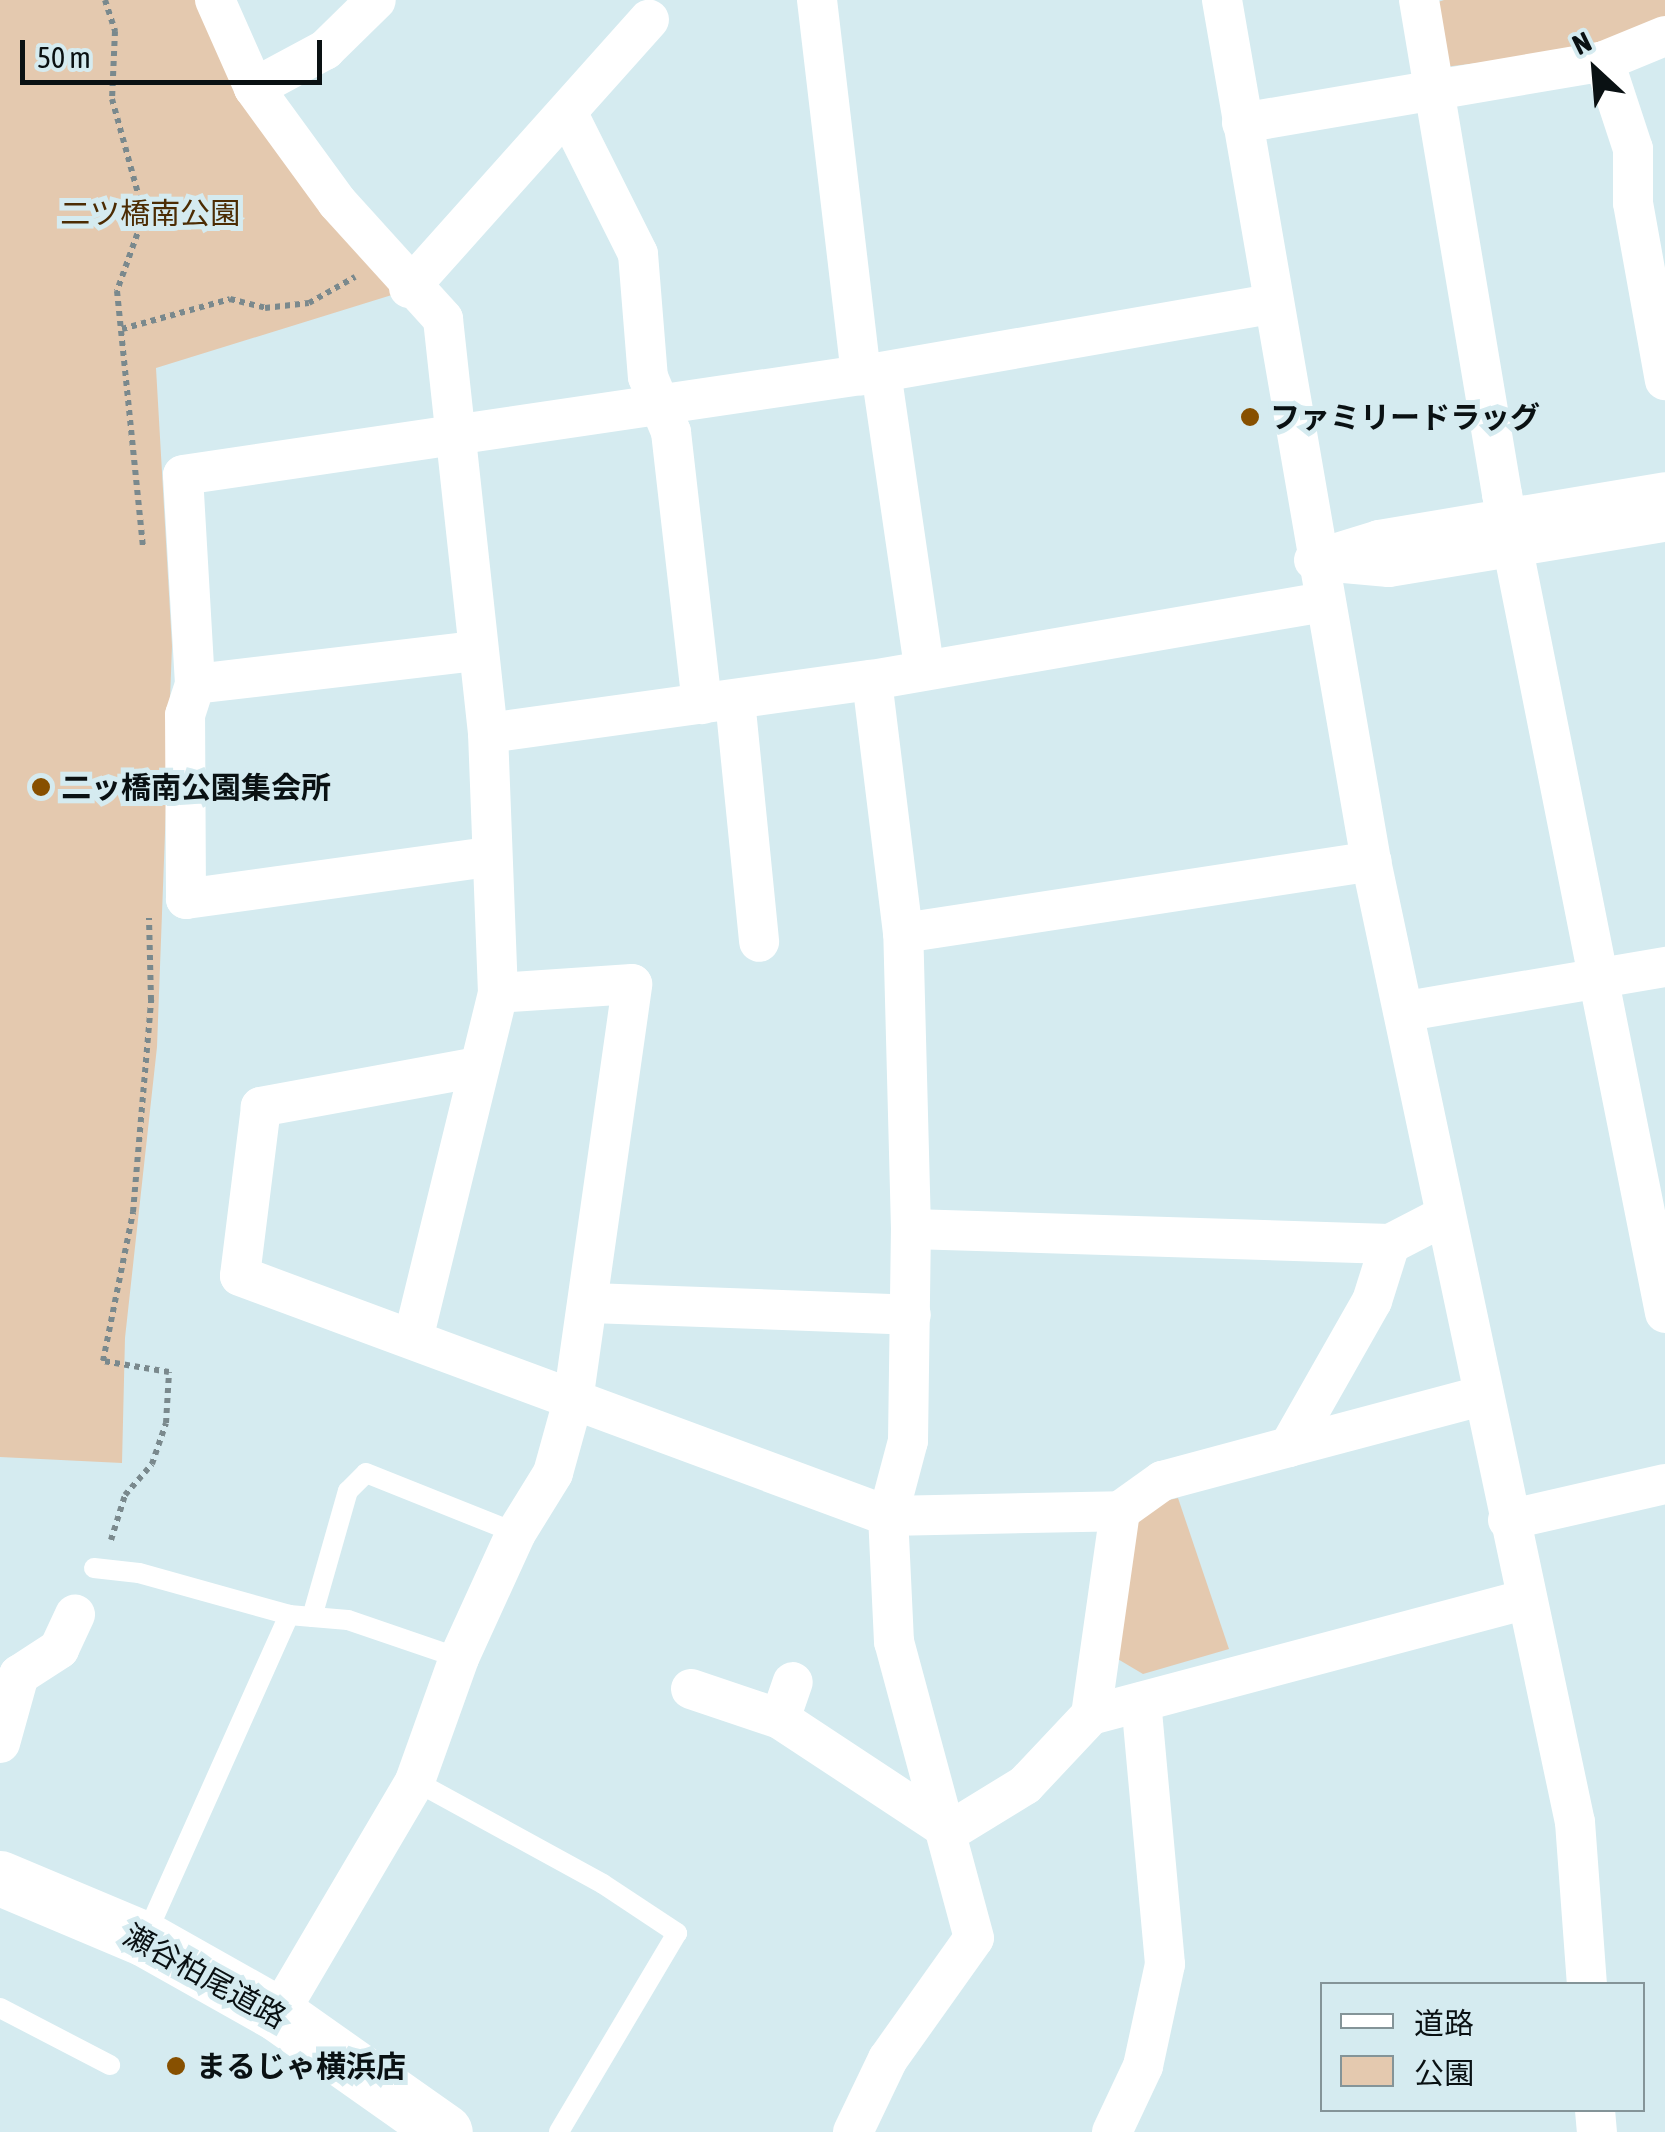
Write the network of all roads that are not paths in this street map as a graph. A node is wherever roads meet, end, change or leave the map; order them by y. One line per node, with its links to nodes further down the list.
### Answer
1 (214, 0): 9 (street)
2 (376, 0): 9 (street)
3 (817, 0): 17 (street)
4 (1222, 0): 12 (street)
5 (1419, 0): 10 (street)
6 (649, 20): 11 (street)
7 (1665, 36): 8 (street)
8 (1604, 61): 10 (street); 13 (street)
9 (254, 88): 15 (street)
10 (1434, 88): 12 (street); 23 (street)
11 (569, 116): 15 (street); 19 (street)
12 (1242, 123): 16 (street)
13 (1633, 149): 14 (street); 18 (street)
14 (1665, 229)
15 (398, 275): 20 (street)
16 (1271, 304): 17 (street); 24 (street)
17 (871, 374): 19 (street); 27 (street)
18 (1665, 380)
19 (658, 401): 20 (street); 30 (street)
20 (459, 432): 26 (street); 29 (street)
21 (1665, 492): 23 (street)
22 (1665, 522): 23 (street)
23 (1511, 532): 24 (street); 37 (street)
24 (1314, 560): 25 (street)
25 (1322, 602): 27 (street); 33 (street)
26 (476, 651): 29 (street); 31 (street)
27 (924, 667): 28 (street)
28 (872, 680): 30 (street); 34 (street)
29 (195, 684): 32 (street)
30 (719, 702): 31 (street); 35 (street)
31 (488, 734): 32 (street)
32 (488, 857): 38 (street)
33 (1372, 861): 34 (street); 39 (street)
34 (904, 933): 42 (street)
35 (759, 942)
36 (1665, 967): 37 (street)
37 (1599, 978): 39 (street); 45 (street)
38 (498, 993): 40 (street); 44 (street)
39 (1407, 1011): 41 (street)
40 (478, 1066): 47 (street); 47 (street)
41 (1444, 1216): 43 (street); 48 (street)
42 (911, 1229): 43 (street); 46 (street)
43 (1390, 1244): 50 (street)
44 (591, 1302): 46 (street); 49 (street)
45 (1665, 1313)
46 (911, 1315): 53 (street)
47 (413, 1338): 49 (street)
48 (1481, 1396): 50 (street); 54 (street)
49 (573, 1401): 53 (street); 55 (street)
50 (1289, 1447): 52 (street)
51 (1665, 1484): 54 (street)
52 (1120, 1510): 53 (street); 64 (street)
53 (888, 1516): 67 (street)
54 (1508, 1520): 57 (street)
55 (516, 1532): 60 (lane); 61 (street)
56 (102, 1567): 59 (lane)
57 (1526, 1599): 63 (street); 70 (street)
58 (75, 1614): 65 (street)
59 (289, 1615): 60 (lane); 69 (lane)
60 (312, 1617): 61 (lane)
61 (458, 1658): 66 (street)
62 (691, 1689): 67 (street)
63 (1141, 1702): 64 (street); 77 (street)
64 (1091, 1715): 67 (street)
65 (0, 1742)
66 (415, 1781): 72 (street); 75 (lane)
67 (950, 1831): 76 (street)
68 (0, 1878): 69 (main road, 瀬谷柏尾道路)
69 (144, 1939): 72 (main road, 瀬谷柏尾道路)
70 (1587, 1982)
71 (0, 2008): 73 (lane)
72 (278, 2014): 74 (main road, 瀬谷柏尾道路)
73 (110, 2065)
74 (445, 2132)
75 (560, 2132)
76 (853, 2132)
77 (1112, 2132)

